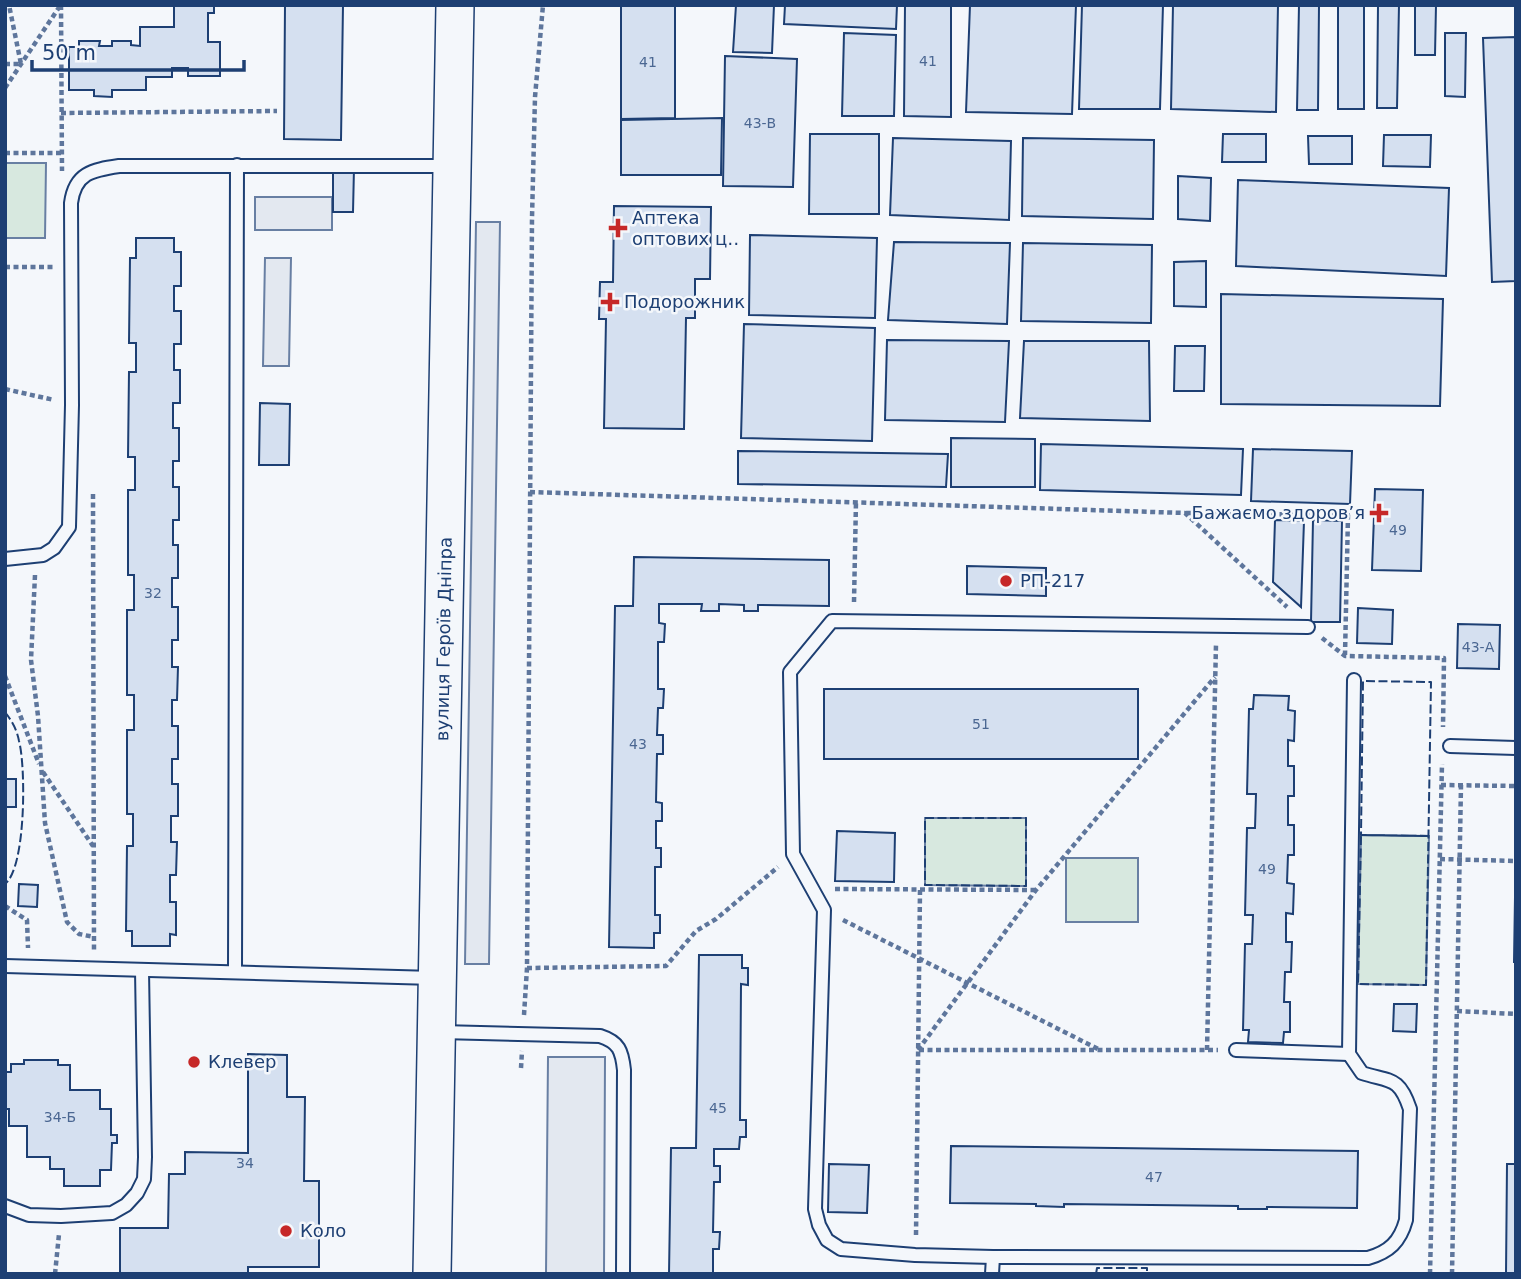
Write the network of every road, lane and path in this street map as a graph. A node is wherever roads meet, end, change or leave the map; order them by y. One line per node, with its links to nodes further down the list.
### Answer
1 (9, 5): 5 (path)
2 (455, 5): 12 (main road, вулиця Героїв Дніпра)
3 (543, 5): 17 (path)
4 (5, 64): 5 (path)
5 (21, 64): 6 (path); 8 (path)
6 (5, 89)
7 (277, 111): 8 (path)
8 (61, 113): 10 (path)
9 (5, 153): 10 (path)
10 (62, 153): 13 (path)
11 (237, 165): 12 (lane); 15 (lane); 54 (lane)
12 (452, 166): 55 (main road, вулиця Героїв Дніпра)
13 (62, 178)
14 (5, 389): 15 (path)
15 (72, 405): 20 (lane)
16 (93, 488): 37 (path)
17 (530, 492): 18 (path); 52 (path)
18 (856, 501): 19 (path); 22 (path)
19 (1185, 513): 24 (path); 25 (path)
20 (37, 556): 21 (lane); 33 (path)
21 (5, 559)
22 (854, 621): 23 (lane); 38 (lane)
23 (1216, 626): 24 (lane); 27 (path)
24 (1308, 627): 25 (path)
25 (1345, 656): 29 (path)
26 (5, 676): 33 (path)
27 (1215, 677): 44 (path); 62 (path)
28 (1354, 680): 65 (lane)
29 (1443, 733)
30 (1450, 746): 31 (lane)
31 (1516, 748)
32 (1442, 759): 34 (path)
33 (42, 770): 37 (path); 47 (path)
34 (1441, 785): 35 (path); 39 (path)
35 (1461, 785): 36 (path); 40 (path)
36 (1516, 786)
37 (93, 846): 47 (path)
38 (793, 854): 42 (lane); 52 (path)
39 (1440, 859): 40 (path); 75 (path)
40 (1460, 860): 41 (path); 57 (path)
41 (1515, 861)
42 (813, 889): 43 (path); 46 (lane)
43 (920, 890): 44 (path); 48 (path)
44 (1036, 890): 56 (path)
45 (5, 906): 50 (path)
46 (824, 911): 48 (path); 69 (lane)
47 (94, 937): 51 (path)
48 (919, 959): 56 (path); 61 (path)
49 (5, 966): 50 (lane)
50 (29, 967): 51 (lane)
51 (94, 968): 53 (lane)
52 (527, 968): 60 (path)
53 (142, 970): 54 (lane); 68 (lane)
54 (235, 972): 55 (lane)
55 (438, 978): 59 (main road, вулиця Героїв Дніпра)
56 (966, 982): 61 (path); 64 (path)
57 (1457, 1011): 58 (path); 76 (path)
58 (1516, 1014)
59 (437, 1032): 60 (lane); 72 (main road, вулиця Героїв Дніпра)
60 (523, 1034): 66 (path); 73 (lane)
61 (918, 1050): 64 (path); 69 (path)
62 (1207, 1050): 63 (path); 64 (path)
63 (1236, 1050): 65 (lane)
64 (1101, 1051)
65 (1349, 1054): 70 (lane)
66 (521, 1068)
67 (5, 1206): 68 (lane)
68 (61, 1216): 71 (path)
69 (915, 1255): 70 (lane)
70 (993, 1257): 74 (lane)
71 (55, 1274)
72 (432, 1274)
73 (623, 1274)
74 (992, 1274)
75 (1430, 1274)
76 (1452, 1274)

